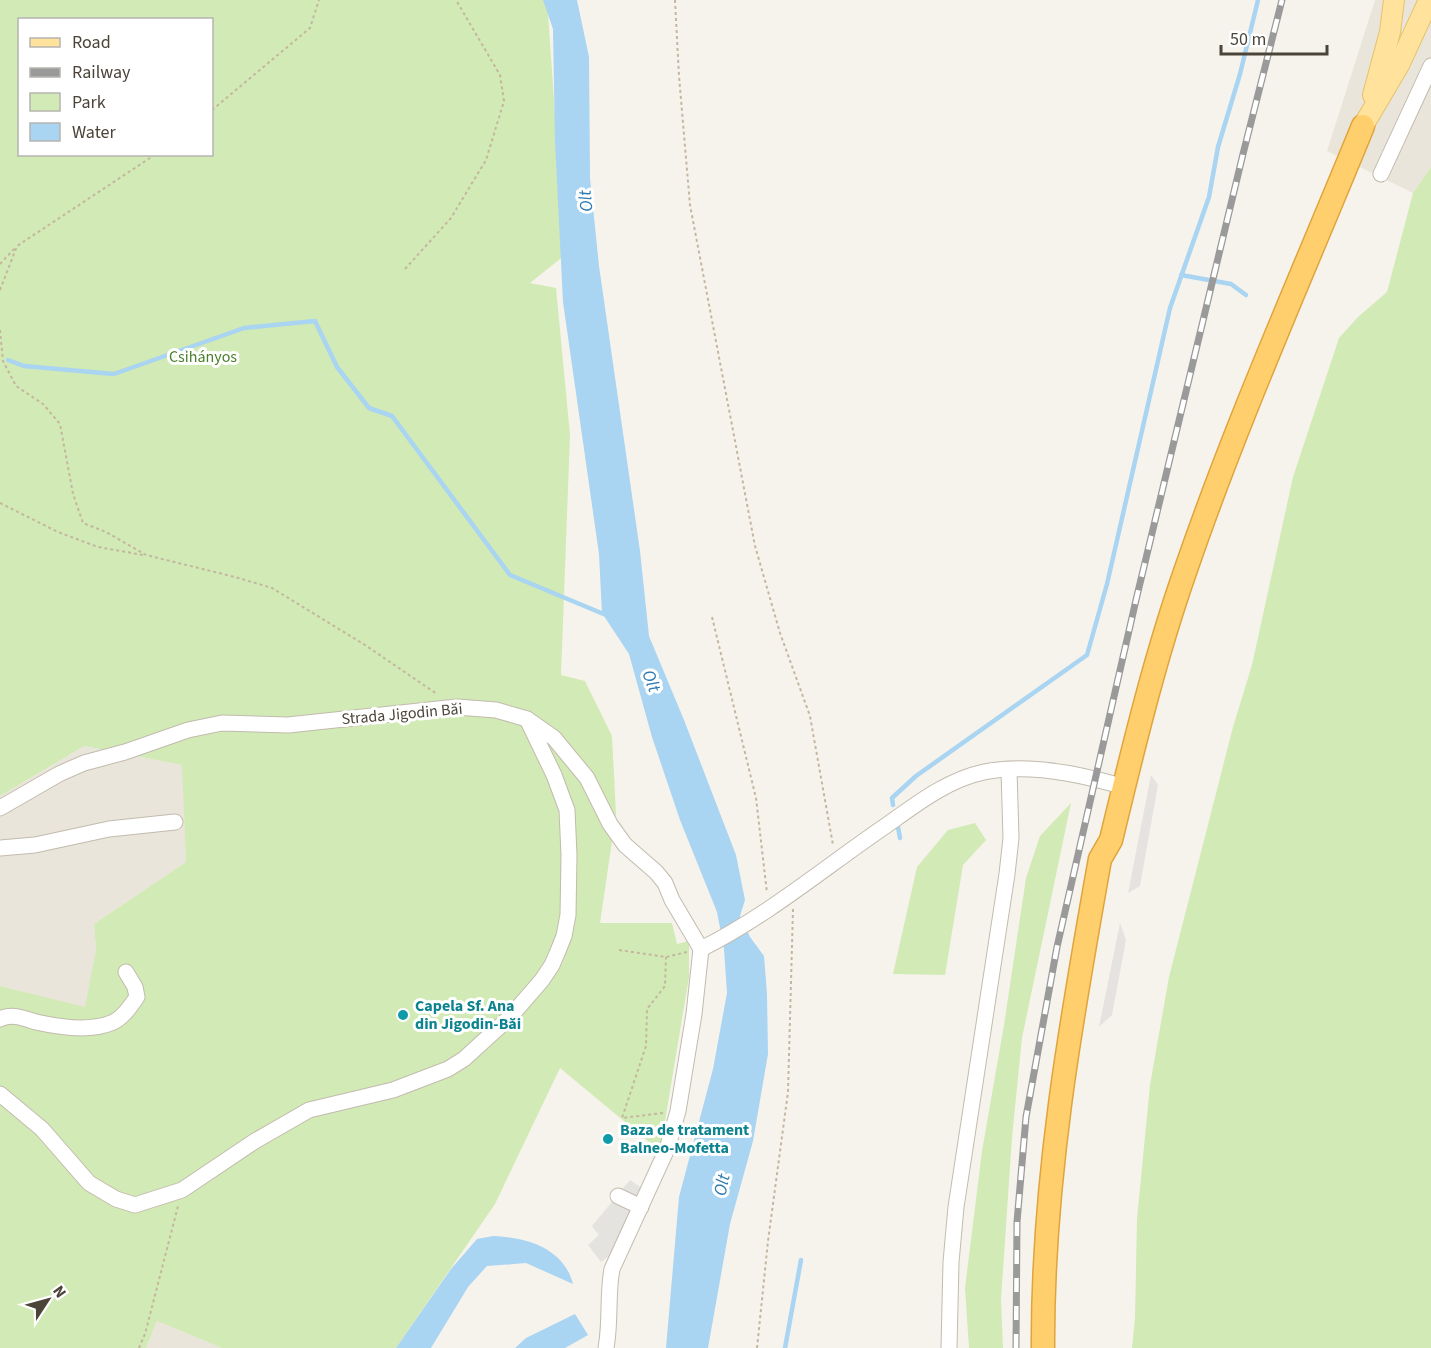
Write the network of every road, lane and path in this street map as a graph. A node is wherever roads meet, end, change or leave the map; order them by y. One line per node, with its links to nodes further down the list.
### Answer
1 (319, 0): 7 (path)
2 (456, 0): 13 (path)
3 (675, 0): 27 (path)
4 (1394, 0): 8 (main road)
5 (1429, 0): 8 (main road)
6 (1431, 66): 10 (street)
7 (213, 109)
8 (1363, 126): 22 (highway)
9 (153, 156): 11 (path)
10 (1382, 174)
11 (17, 246): 12 (path); 14 (path)
12 (0, 264)
13 (405, 268)
14 (0, 290)
15 (0, 330): 17 (path)
16 (0, 503): 17 (path)
17 (146, 555): 19 (path)
18 (712, 617): 29 (path)
19 (456, 707): 20 (street, Strada Jigodin Băi); 23 (street, Strada Jigodin Băi)
20 (527, 719): 30 (street, Strada Jigodin Băi); 37 (street)
21 (1009, 770): 22 (street); 27 (street); 43 (street)
22 (1124, 787): 25 (highway)
23 (0, 808)
24 (175, 822): 26 (street)
25 (1111, 840): 44 (highway); 45 (highway)
26 (0, 848)
27 (836, 860): 28 (street)
28 (793, 891): 29 (street); 42 (path)
29 (769, 908): 30 (street)
30 (701, 949): 32 (path); 36 (street)
31 (619, 950): 32 (path)
32 (666, 957): 36 (path)
33 (126, 972): 34 (street)
34 (0, 1019)
35 (0, 1094): 37 (street)
36 (678, 1112): 39 (street)
37 (182, 1190): 40 (path)
38 (618, 1196): 39 (street)
39 (641, 1207): 41 (street)
40 (139, 1348)
41 (606, 1348)
42 (757, 1348)
43 (949, 1348)
44 (1043, 1348)
45 (1056, 1348)

